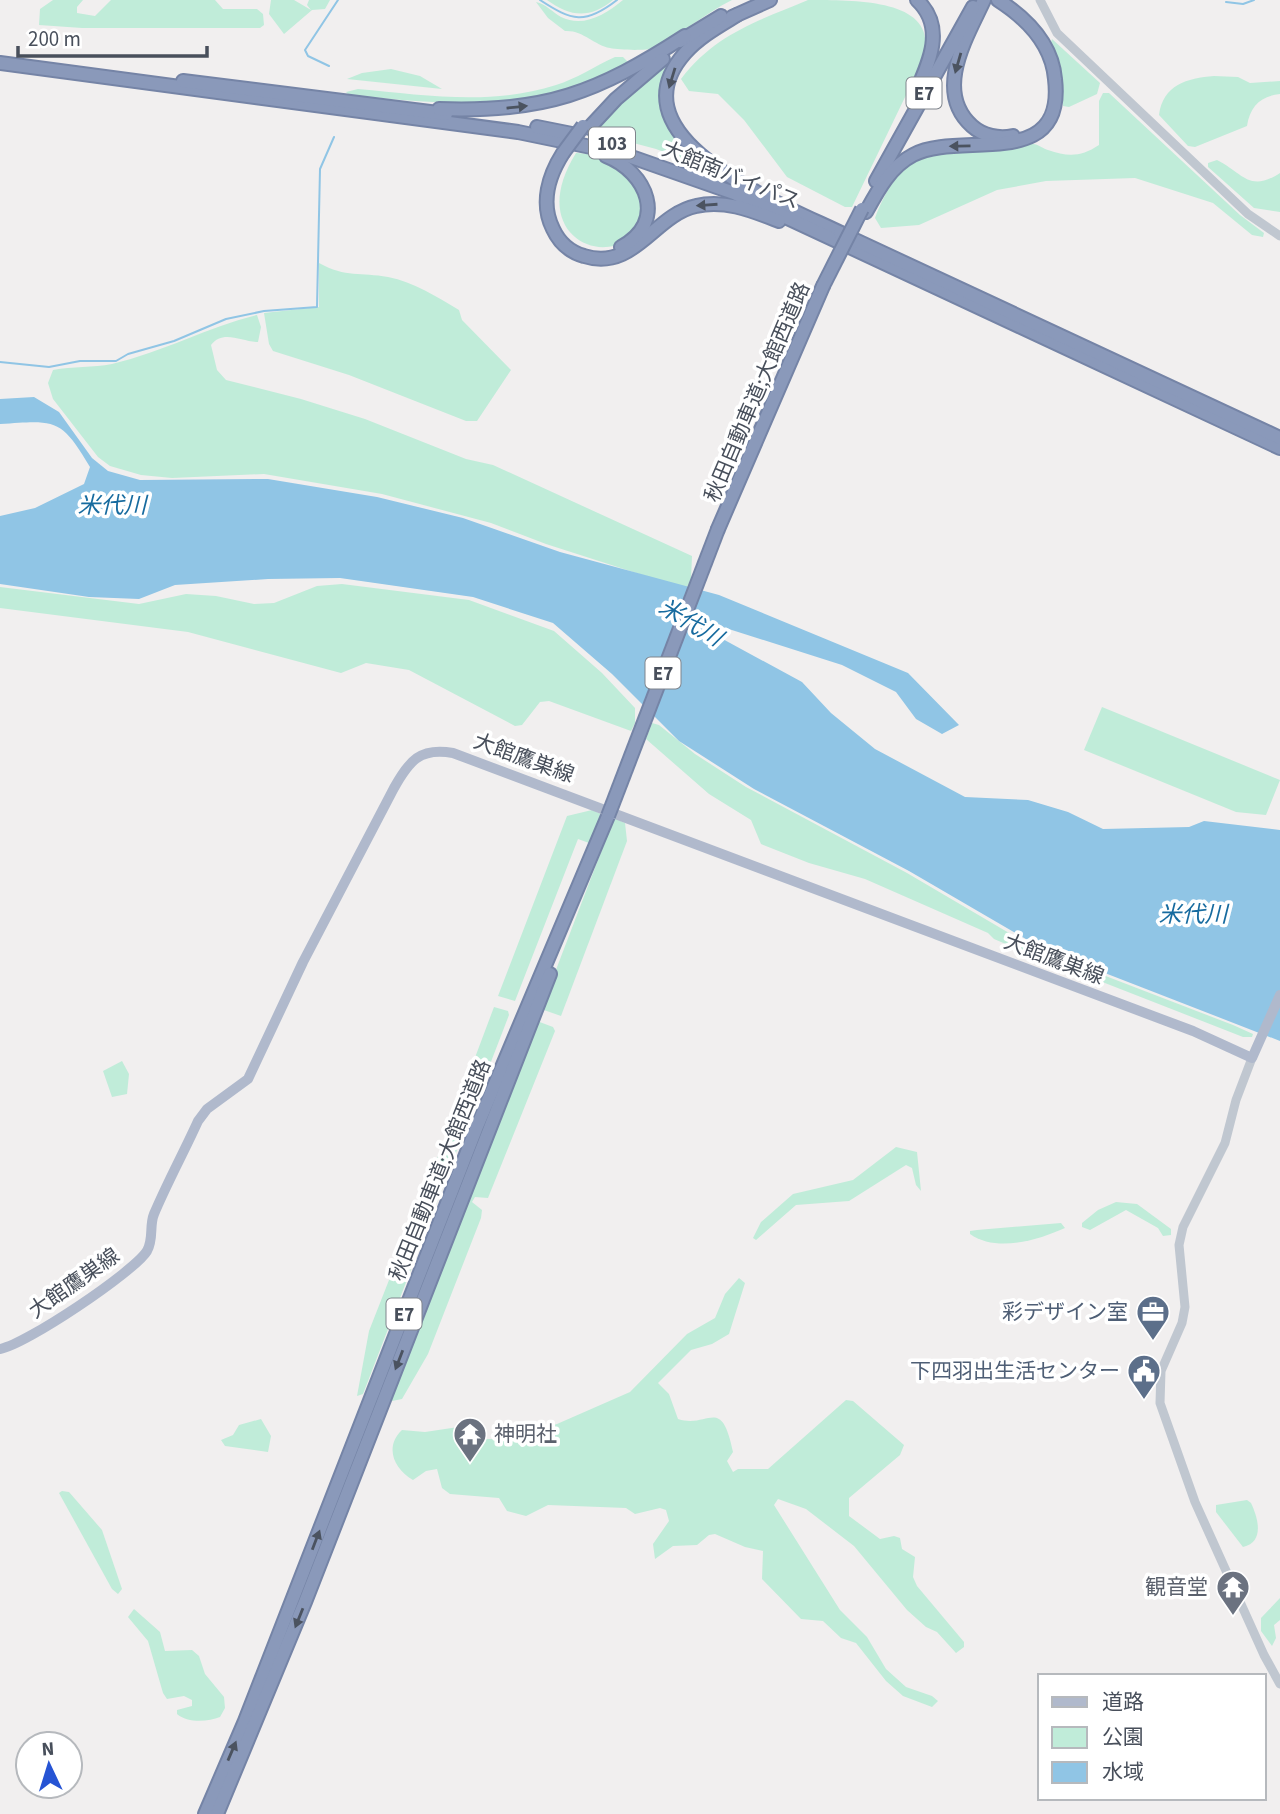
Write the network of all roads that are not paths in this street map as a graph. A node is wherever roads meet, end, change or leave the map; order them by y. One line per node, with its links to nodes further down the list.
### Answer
1 (754, 0): 7 (highway)
2 (770, 0): 6 (highway)
3 (917, 0): 14 (highway)
4 (987, 0): 4 (highway, one-way to 4); 14 (highway, 秋田自動車道;大館西道路 / E7); 15 (highway, one-way to 15)
5 (1040, 0): 16 (street)
6 (737, 15): 11 (highway); 17 (highway, one-way to 17)
7 (685, 36): 10 (highway, one-way to 7); 11 (highway)
8 (0, 58): 10 (highway, 大館南バイパス / 103)
9 (0, 64): 12 (highway, 大館南バイパス / 103)
10 (351, 102): 17 (highway, 大館南バイパス / 103)
11 (586, 127): 13 (highway, bridge)
12 (483, 128): 13 (highway); 18 (highway, 大館南バイパス / 103)
13 (566, 153): 18 (highway, one-way to 13)
14 (873, 186): 15 (highway, 秋田自動車道;大館西道路 / E7)
15 (864, 210): 22 (highway, 秋田自動車道;大館西道路 / E7, bridge)
16 (1280, 236)
17 (858, 241): 19 (highway, 大館南バイパス / 103)
18 (887, 264): 19 (highway, 大館南バイパス / 103)
19 (1207, 410): 20 (highway); 21 (highway)
20 (1280, 436)
21 (1280, 451)
22 (608, 816): 27 (highway, 秋田自動車道;大館西道路 / E7, one-way to 22); 28 (highway, 秋田自動車道;大館西道路 / E7, one-way to 28)
23 (1280, 995): 24 (main road)
24 (1255, 1053): 25 (main road, 大館鷹巣線); 26 (street)
25 (0, 1349)
26 (1280, 1684)
27 (205, 1814)
28 (217, 1814)

